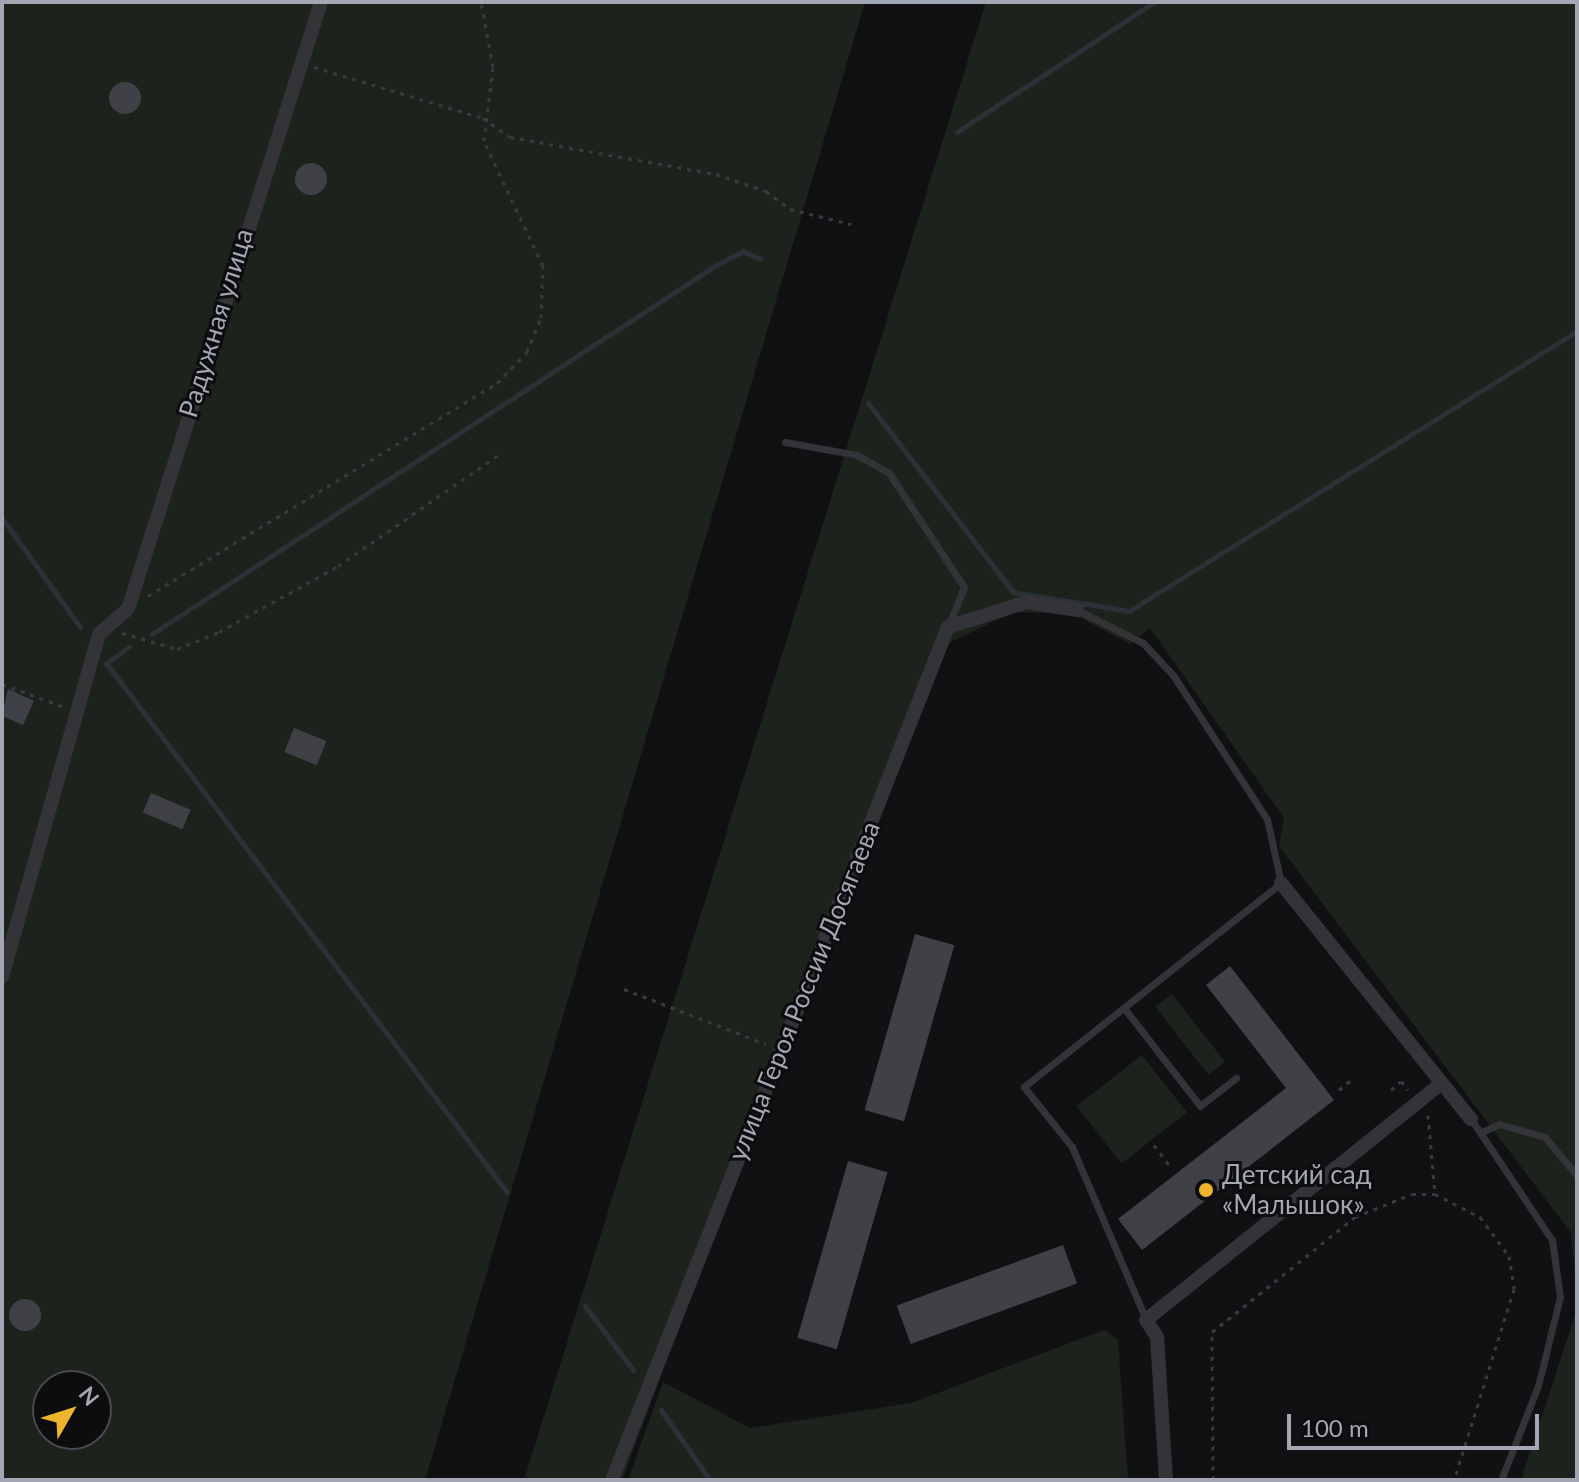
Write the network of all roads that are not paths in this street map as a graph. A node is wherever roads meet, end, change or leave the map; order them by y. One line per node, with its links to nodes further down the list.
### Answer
1 (321, 2): 6 (street, Радужная улица)
2 (785, 442): 4 (lane)
3 (1077, 610): 4 (street); 5 (lane)
4 (948, 627): 14 (street, улица Героя России Досягаева)
5 (1281, 883): 7 (lane); 9 (street)
6 (2, 977)
7 (1124, 1008): 8 (lane); 13 (lane)
8 (1236, 1078)
9 (1442, 1083): 10 (street); 13 (street)
10 (1471, 1119): 11 (lane)
11 (1482, 1132): 12 (lane); 16 (lane)
12 (1577, 1176)
13 (1146, 1320): 15 (street)
14 (612, 1480)
15 (1166, 1480)
16 (1501, 1480)

